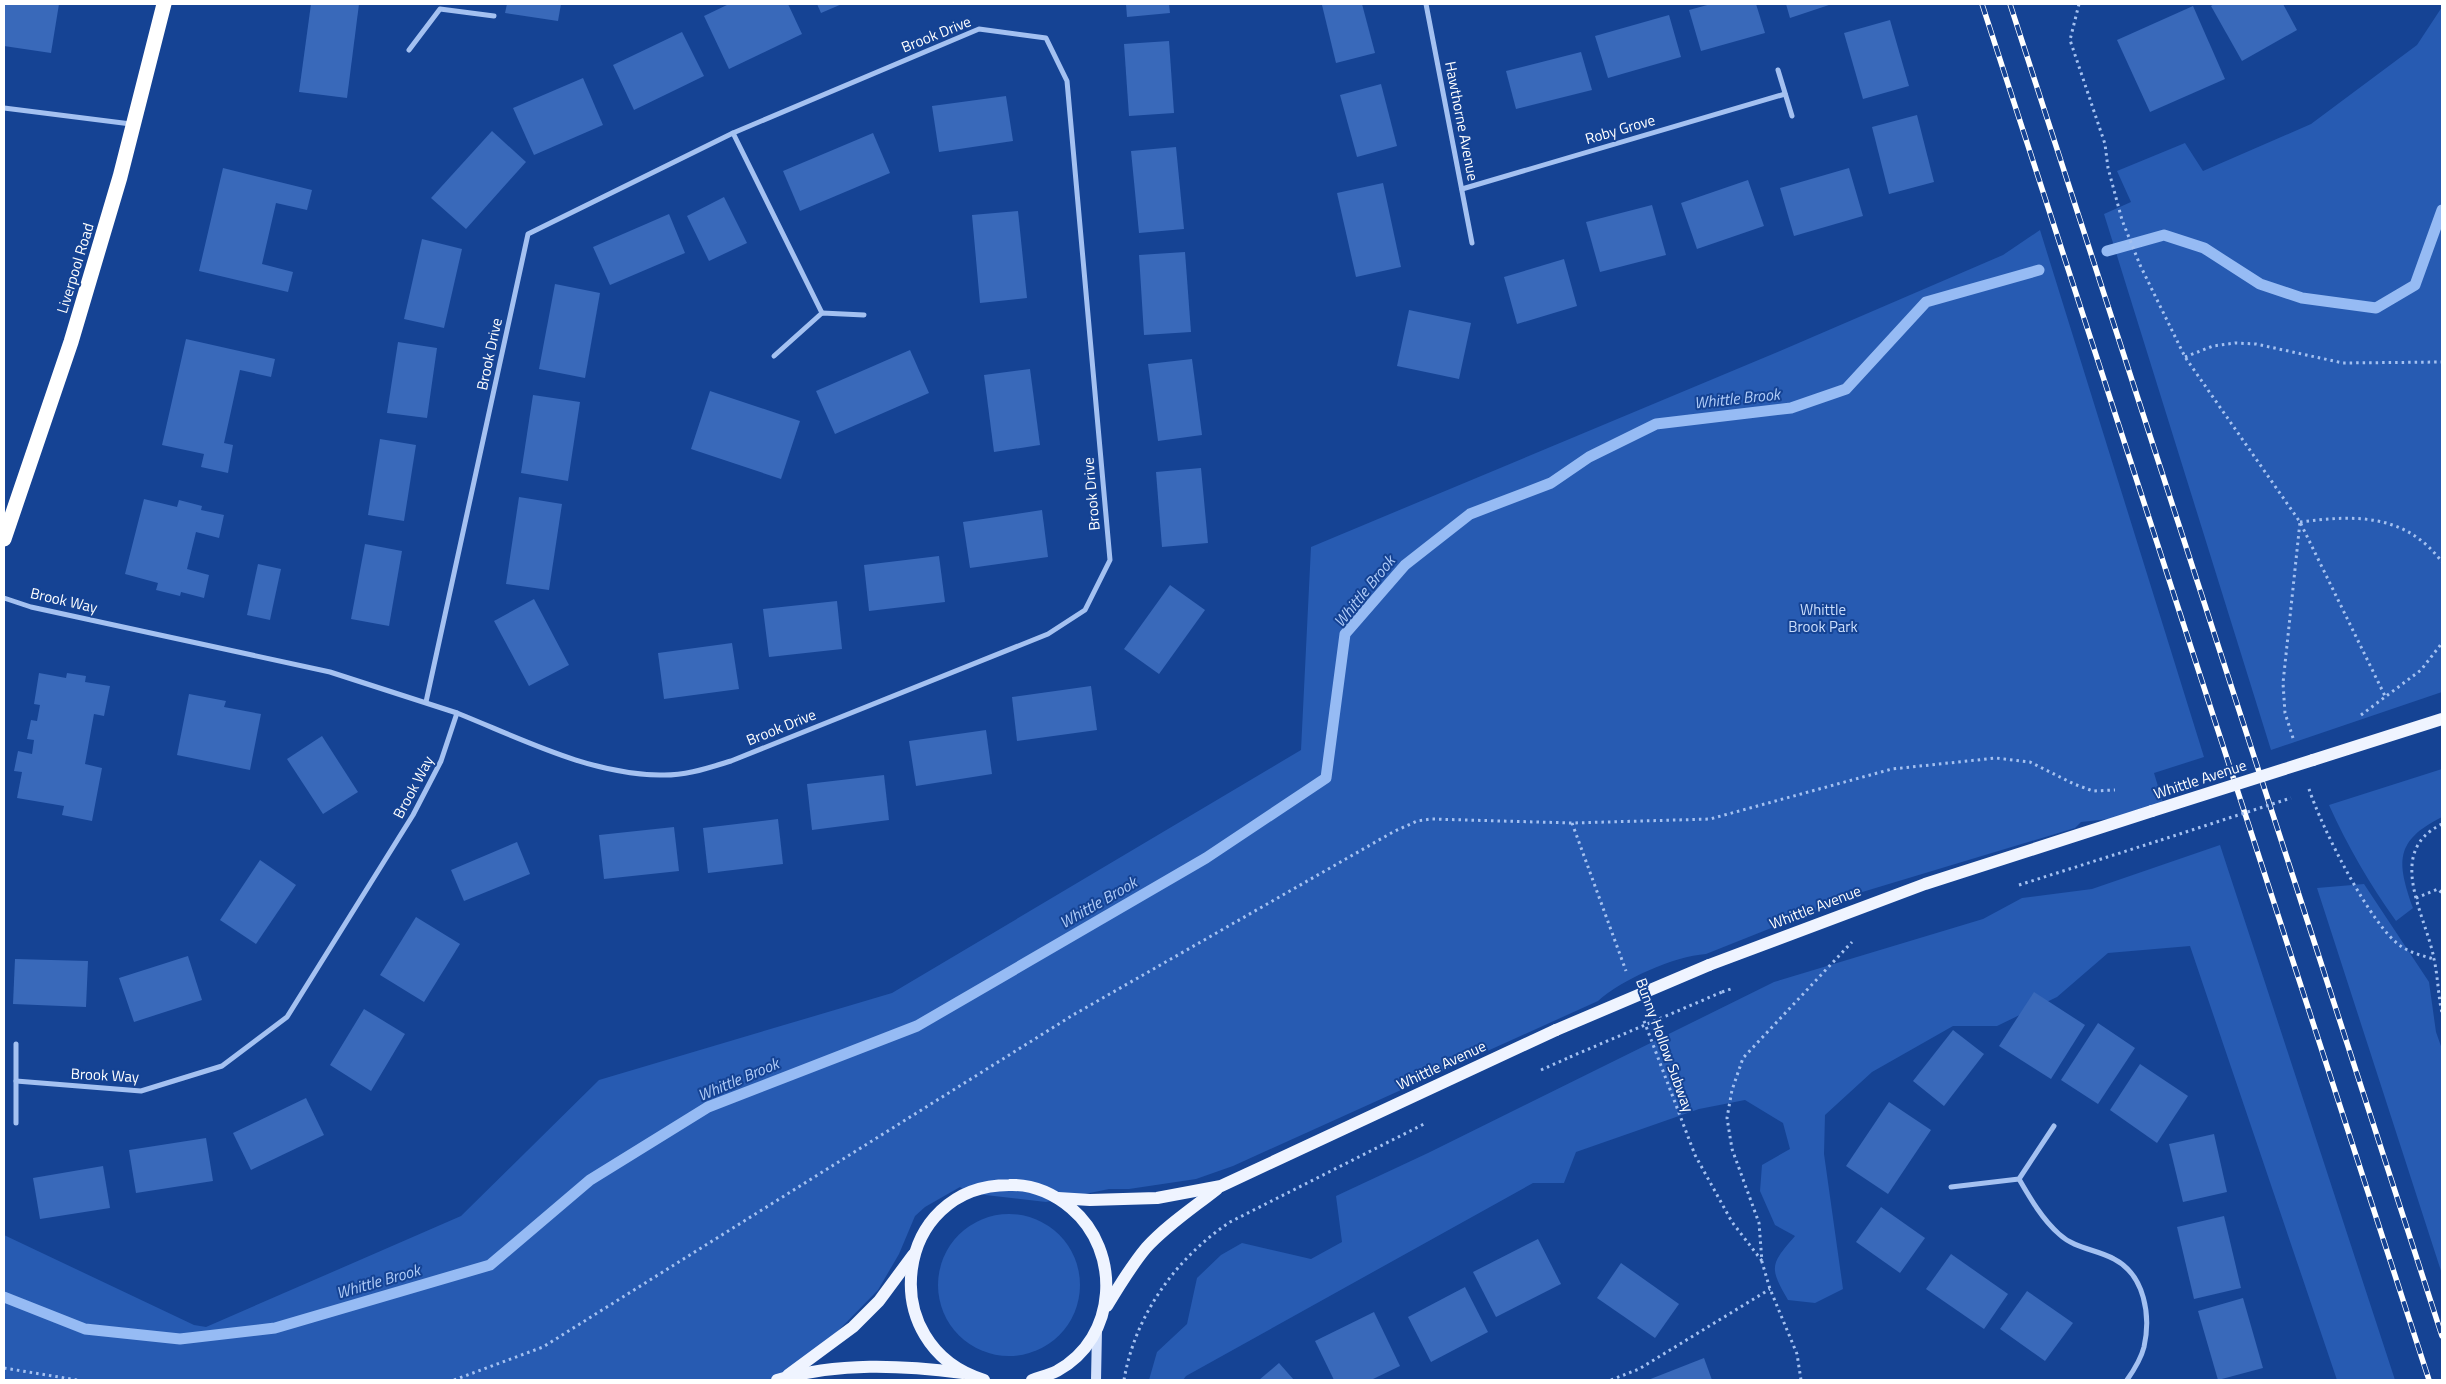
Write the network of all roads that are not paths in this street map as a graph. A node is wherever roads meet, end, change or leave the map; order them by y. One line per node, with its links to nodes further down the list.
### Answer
1 (164, 4): 10 (highway, Liverpool Road)
2 (1426, 4): 12 (street, Hawthorne Avenue)
3 (440, 6): 4 (street); 5 (street)
4 (494, 16)
5 (408, 50)
6 (1778, 70): 7 (street)
7 (1786, 94): 9 (street); 12 (street, Roby Grove)
8 (4, 108): 10 (street)
9 (1792, 116)
10 (134, 125): 17 (highway, Liverpool Road)
11 (733, 133): 14 (street); 19 (street, Brook Drive); 20 (street, Brook Drive)
12 (1462, 189): 13 (street, Hawthorne Avenue)
13 (1472, 243)
14 (822, 313): 15 (street); 16 (street)
15 (864, 315)
16 (774, 356)
17 (4, 538)
18 (4, 598): 19 (street, Brook Way)
19 (426, 702): 20 (street, Brook Way)
20 (457, 713): 23 (street, Brook Way)
21 (2442, 719): 27 (main road, Whittle Avenue, bridge)
22 (16, 1044): 23 (street)
23 (16, 1082): 24 (street)
24 (16, 1123)
25 (2054, 1126): 26 (street)
26 (2019, 1178): 28 (street); 38 (street)
27 (1221, 1186): 29 (main road, Whittle Avenue); 31 (main road, Whittle Avenue)
28 (1951, 1187)
29 (1058, 1198): 30 (main road); 31 (main road)
30 (914, 1255): 33 (main road); 34 (main road)
31 (1105, 1310): 32 (main road)
32 (1097, 1330): 36 (main road); 37 (street)
33 (966, 1374): 34 (main road); 35 (main road)
34 (780, 1379)
35 (984, 1380)
36 (1032, 1380)
37 (1096, 1380)
38 (2126, 1380)

